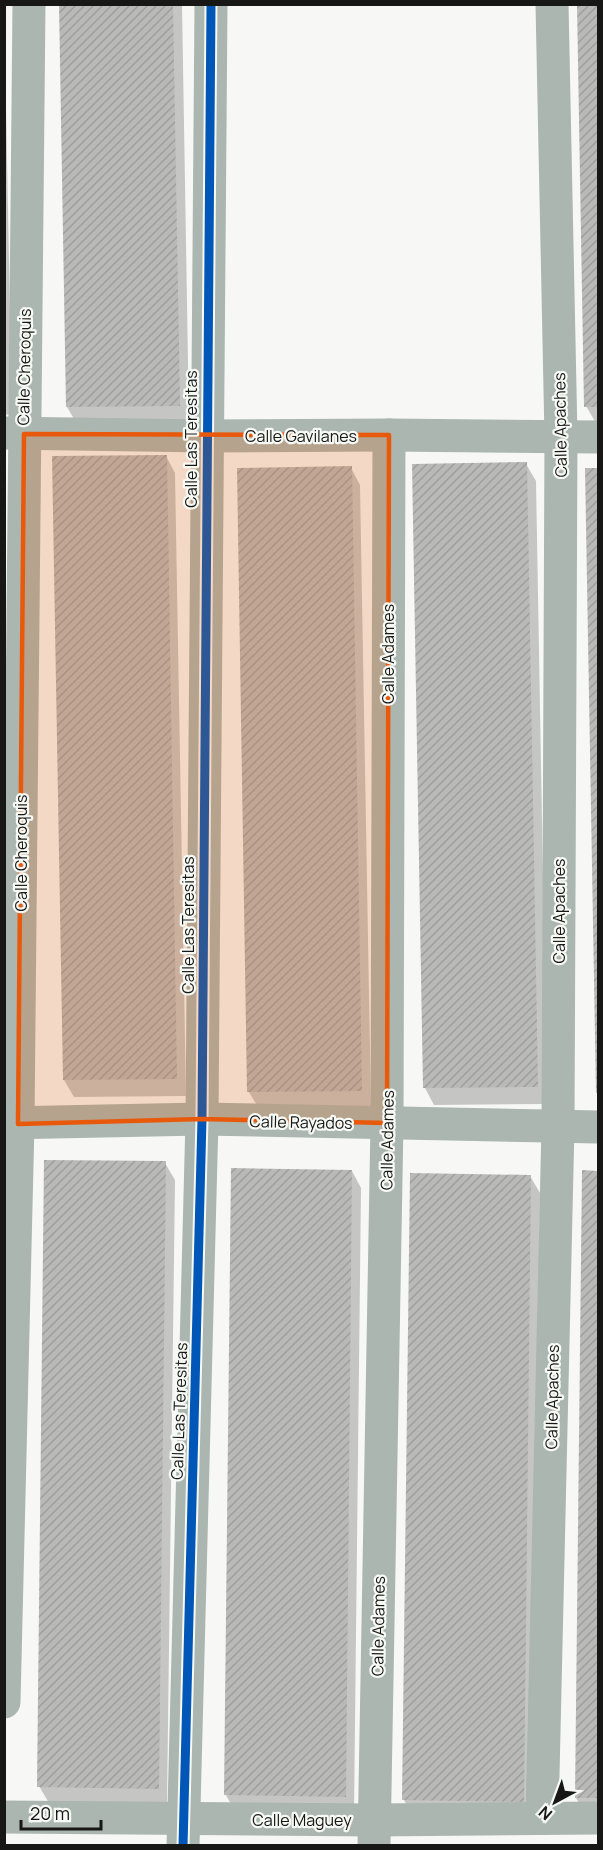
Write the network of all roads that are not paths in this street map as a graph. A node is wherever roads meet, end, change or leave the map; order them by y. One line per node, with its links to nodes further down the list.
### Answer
1 (29, 4): 4 (street, Calle Cheroquis)
2 (211, 4): 6 (street, Calle Las Teresitas)
3 (552, 4): 7 (street, Calle Apaches)
4 (14, 434): 6 (street, Calle Gavilanes); 10 (street, Calle Cheroquis)
5 (389, 435): 6 (street, Calle Gavilanes); 7 (street, Calle Gavilanes); 11 (street, Calle Adames)
6 (206, 436): 9 (street, Calle Las Teresitas)
7 (561, 437): 8 (street, Calle Gavilanes); 12 (street, Calle Apaches)
8 (598, 437)
9 (202, 1119): 10 (street, Calle Rayados); 11 (street, Calle Rayados); 18 (street, Calle Las Teresitas)
10 (11, 1123): 14 (street, Calle Cheroquis)
11 (387, 1124): 12 (street, Calle Rayados); 19 (street, Calle Adames)
12 (558, 1126): 13 (street, Calle Rayados); 16 (street, Calle Apaches)
13 (598, 1127)
14 (4, 1702)
15 (4, 1817): 18 (street, Calle Maguey)
16 (542, 1818): 17 (street, Calle Maguey); 19 (street, Calle Maguey)
17 (598, 1818)
18 (183, 1832): 19 (street, Calle Maguey)
19 (375, 1833)

